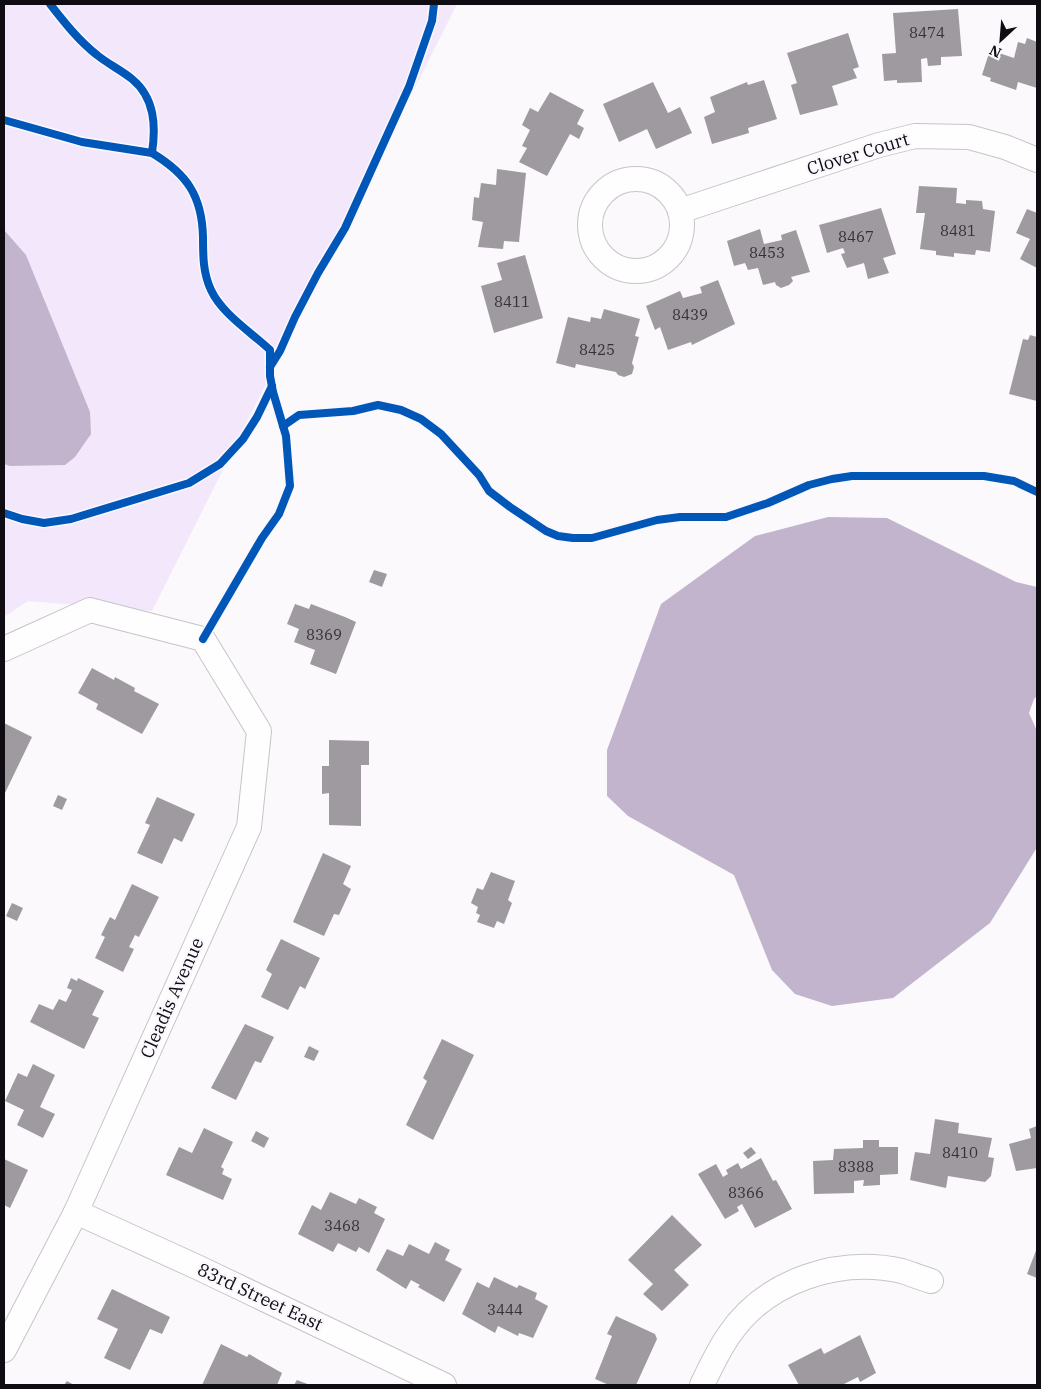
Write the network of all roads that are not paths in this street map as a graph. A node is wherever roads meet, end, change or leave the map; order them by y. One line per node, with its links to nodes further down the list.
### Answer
1 (1037, 160): 2 (street, Clover Court)
2 (680, 211)
3 (4, 649): 4 (street, Cleadis Avenue)
4 (76, 1212): 6 (street, Cleadis Avenue); 7 (street, 83rd Street East)
5 (930, 1282): 8 (street)
6 (4, 1350)
7 (444, 1385)
8 (702, 1385)

